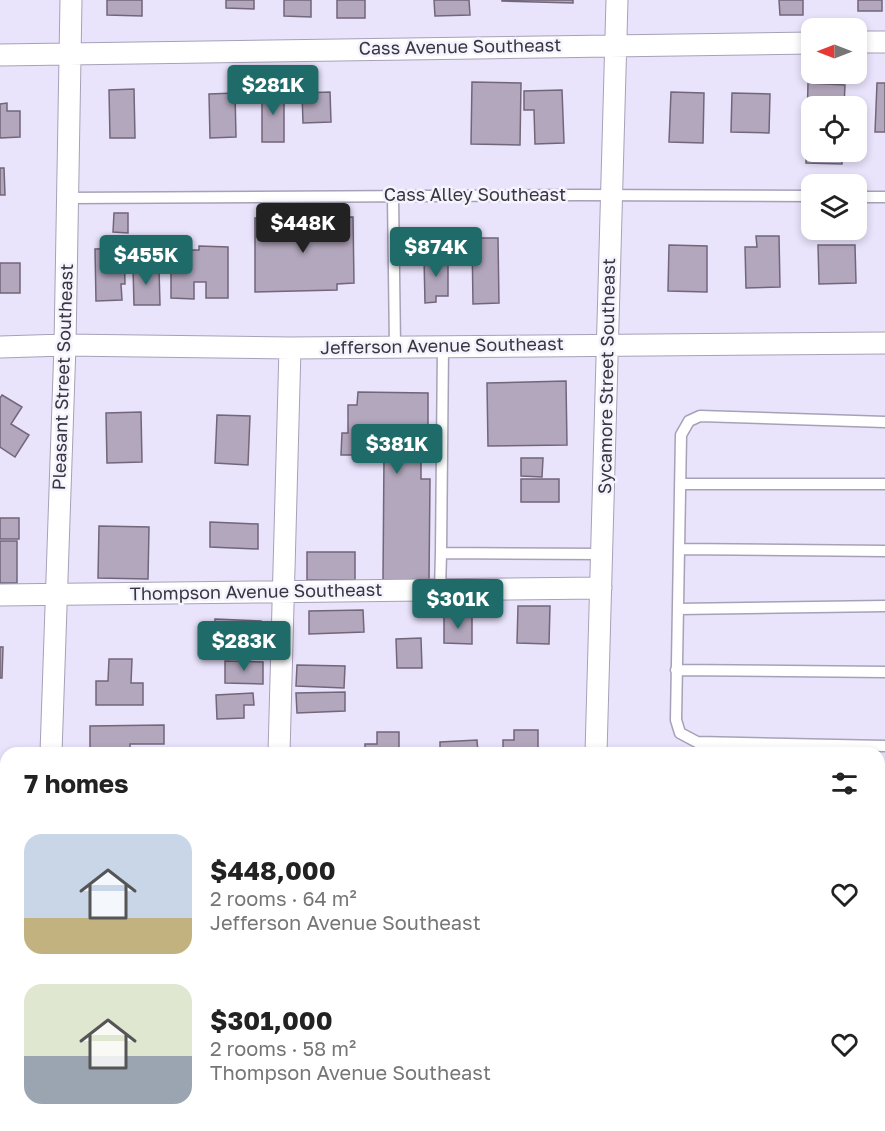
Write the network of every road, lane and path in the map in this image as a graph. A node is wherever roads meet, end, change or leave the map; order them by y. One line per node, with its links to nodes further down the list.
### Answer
1 (71, 0): 8 (street, Pleasant Street Southeast)
2 (617, 0): 6 (street, Sycamore Street Southeast)
3 (867, 42): 4 (street)
4 (885, 42)
5 (801, 43): 6 (street, Cass Avenue Southeast)
6 (615, 45): 8 (street, Cass Avenue Southeast); 9 (street, Sycamore Street Southeast)
7 (0, 55): 8 (street, Cass Avenue Southeast)
8 (69, 55): 14 (street, Pleasant Street Southeast)
9 (611, 195): 10 (lane, Cass Alley Southeast); 11 (lane, Cass Alley Southeast); 16 (street, Sycamore Street Southeast)
10 (393, 196): 14 (lane, Cass Alley Southeast); 20 (lane)
11 (801, 196)
12 (867, 197): 13 (lane)
13 (885, 197)
14 (67, 198): 17 (street, Pleasant Street Southeast)
15 (885, 343): 16 (street, Jefferson Avenue Southeast)
16 (608, 344): 18 (street, Jefferson Avenue Southeast); 28 (street, Sycamore Street Southeast)
17 (65, 345): 19 (street, Jefferson Avenue Southeast); 21 (street, Jefferson Avenue Southeast); 33 (street, Pleasant Street Southeast)
18 (443, 346): 20 (street, Jefferson Avenue Southeast); 27 (lane)
19 (0, 347)
20 (394, 347): 21 (street, Jefferson Avenue Southeast)
21 (290, 348): 31 (street)
22 (885, 422): 23 (lane)
23 (680, 484): 24 (lane); 25 (lane)
24 (885, 484)
25 (679, 549): 26 (lane); 35 (lane)
26 (885, 551)
27 (441, 553): 28 (lane); 30 (lane)
28 (602, 554): 29 (street, Sycamore Street Southeast)
29 (601, 588): 30 (street, Thompson Avenue Southeast); 41 (street, Sycamore Street Southeast)
30 (440, 590): 31 (street, Thompson Avenue Southeast)
31 (283, 592): 33 (street, Thompson Avenue Southeast); 40 (street)
32 (0, 595): 33 (street, Thompson Avenue Southeast)
33 (56, 595): 39 (street, Pleasant Street Southeast)
34 (885, 606): 35 (lane)
35 (678, 609): 36 (lane)
36 (676, 670): 37 (lane); 38 (lane)
37 (885, 672)
38 (885, 746)
39 (51, 747)
40 (279, 747)
41 (596, 747)

